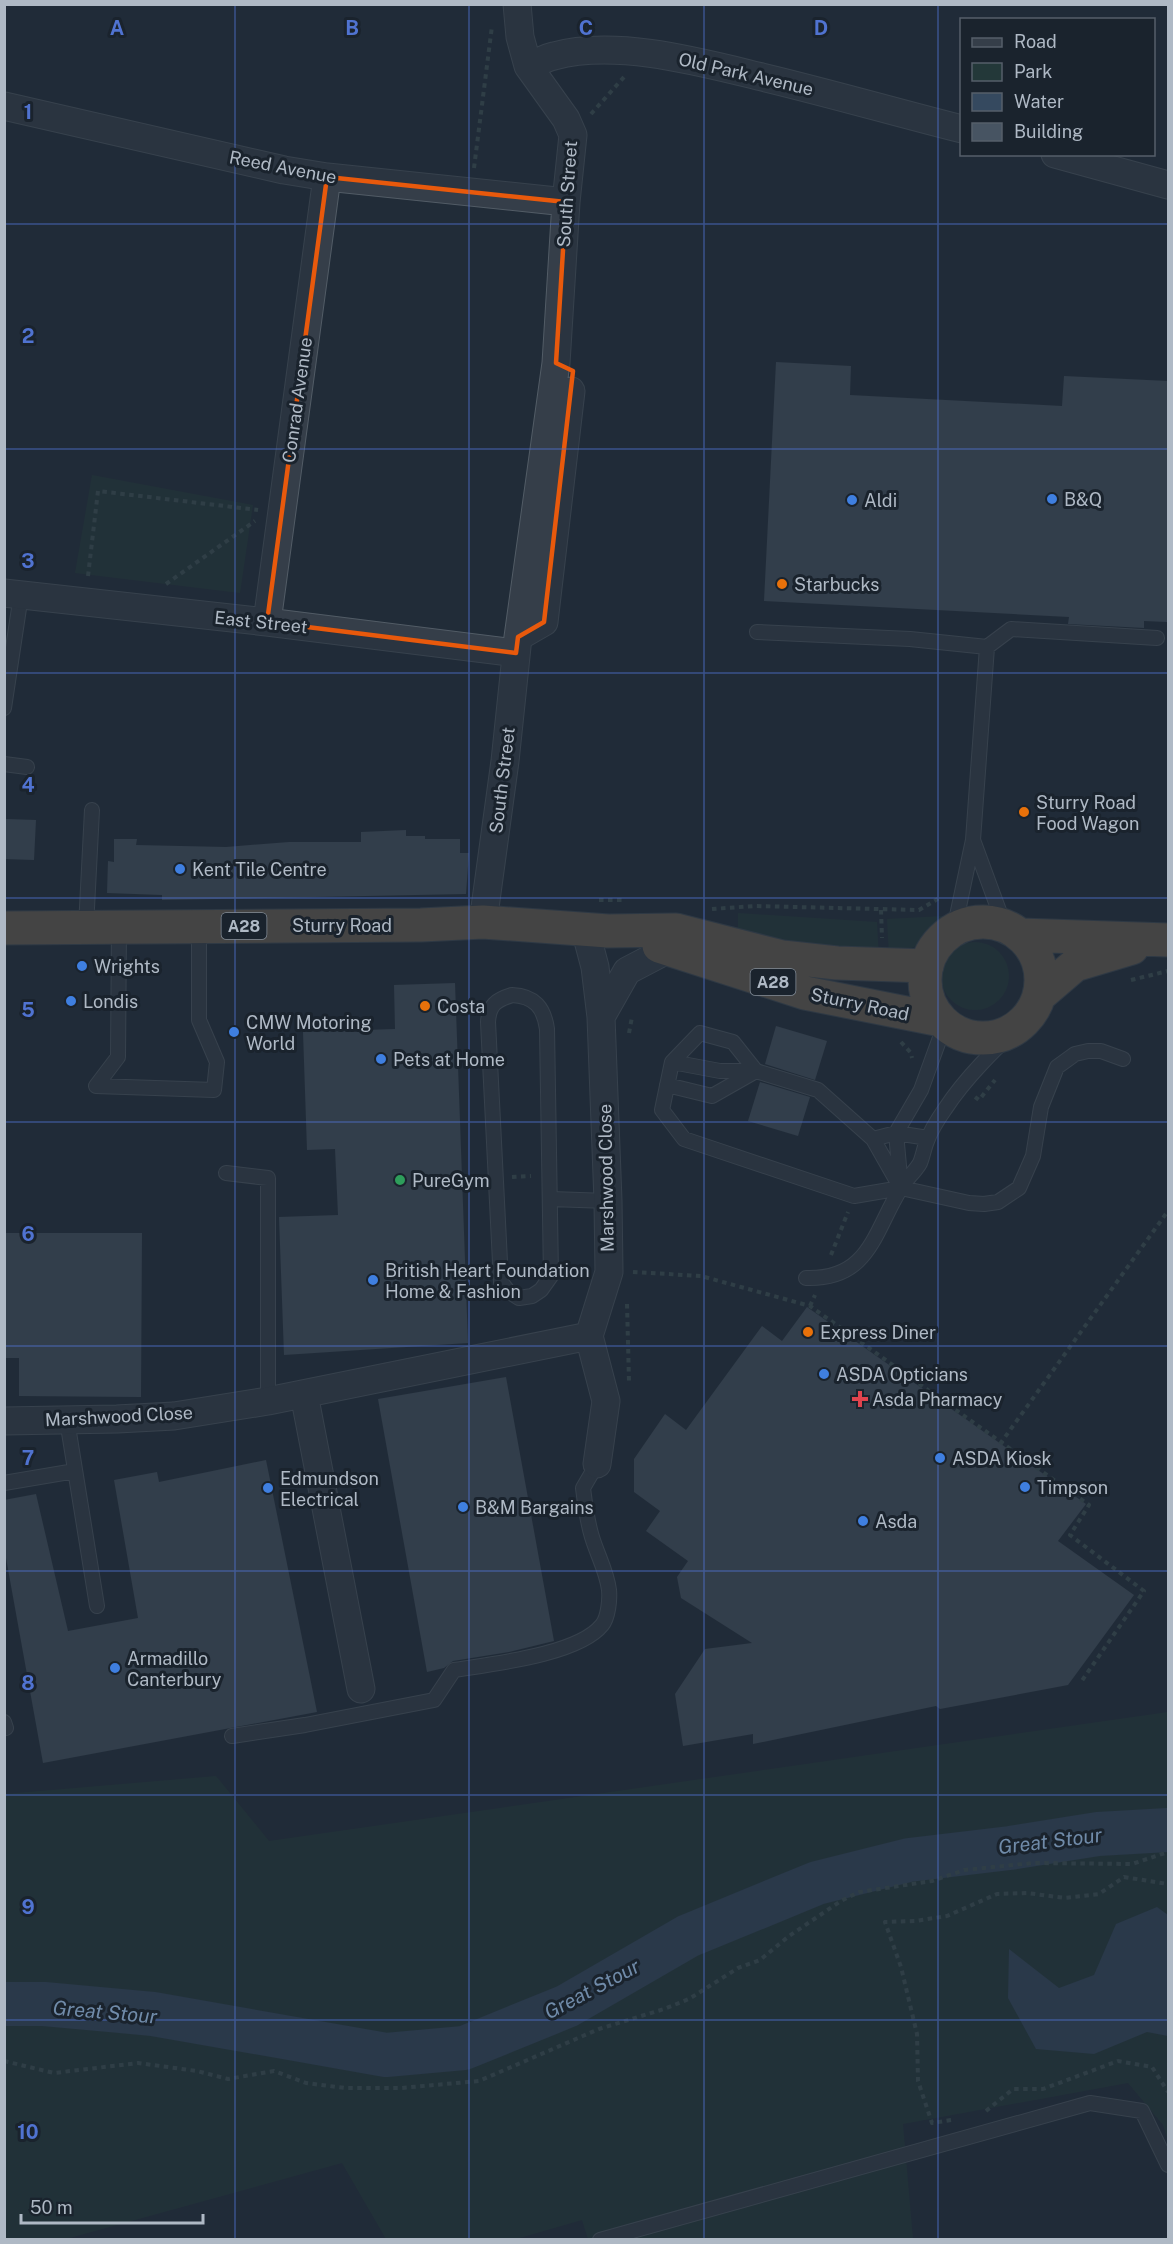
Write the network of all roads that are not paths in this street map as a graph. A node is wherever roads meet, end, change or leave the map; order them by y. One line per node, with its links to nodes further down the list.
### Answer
1 (505, 10): 2 (street, South Street)
2 (528, 66): 4 (street, Old Park Avenue); 8 (street, South Street)
3 (4, 106): 6 (street, Reed Avenue)
4 (960, 128)
5 (1062, 156): 7 (street)
6 (327, 177): 8 (street, Reed Avenue); 10 (street, Conrad Avenue)
7 (1168, 185)
8 (566, 202): 13 (street, South Street)
9 (13, 594): 10 (street, East Street); 15 (lane)
10 (267, 622): 13 (street, East Street)
11 (757, 632): 14 (lane)
12 (1157, 638): 14 (lane)
13 (517, 645): 20 (street, South Street)
14 (987, 647): 19 (lane)
15 (4, 708)
16 (4, 764): 17 (lane)
17 (27, 767)
18 (92, 810): 23 (lane)
19 (973, 840): 26 (lane); 27 (lane)
20 (483, 922): 22 (highway, Sturry Road / A28); 25 (highway, Sturry Road / A28)
21 (119, 926): 22 (highway, Sturry Road / A28); 22 (lane); 23 (highway, Sturry Road / A28)
22 (198, 926)
23 (86, 927): 24 (highway, Sturry Road / A28)
24 (4, 928)
25 (596, 930): 29 (highway, Sturry Road / A28); 30 (highway, Sturry Road / A28); 32 (street, Marshwood Close)
26 (954, 930): 27 (highway, Sturry Road / A28); 30 (highway)
27 (1012, 931): 28 (highway, Sturry Road / A28); 31 (highway)
28 (1162, 940): 31 (highway, Sturry Road / A28)
29 (669, 949): 32 (street); 33 (highway, Sturry Road / A28)
30 (927, 966): 33 (highway, Sturry Road)
31 (1032, 1008): 33 (highway, Sturry Road / A28); 39 (lane)
32 (601, 1017): 44 (street, Marshwood Close)
33 (943, 1022): 38 (lane)
34 (1123, 1059): 42 (lane)
35 (672, 1062): 36 (lane); 36 (lane); 37 (lane)
36 (756, 1071): 37 (lane); 40 (lane)
37 (667, 1085): 42 (lane)
38 (896, 1133): 39 (lane); 40 (lane); 42 (lane)
39 (928, 1138): 42 (lane)
40 (873, 1139): 42 (lane)
41 (226, 1173): 48 (lane)
42 (901, 1188): 45 (lane)
43 (551, 1199): 43 (lane); 44 (lane)
44 (608, 1201): 46 (street, Marshwood Close)
45 (806, 1278)
46 (589, 1336): 47 (street, Marshwood Close); 51 (street)
47 (304, 1394): 48 (street, Marshwood Close); 55 (street)
48 (268, 1401): 49 (street, Marshwood Close)
49 (67, 1420): 50 (street, Marshwood Close); 52 (lane)
50 (4, 1421)
51 (597, 1464): 56 (lane)
52 (75, 1471): 53 (lane); 54 (lane)
53 (4, 1483)
54 (97, 1606)
55 (361, 1689)
56 (232, 1737)
57 (1168, 2165): 58 (lane)
58 (600, 2240)

